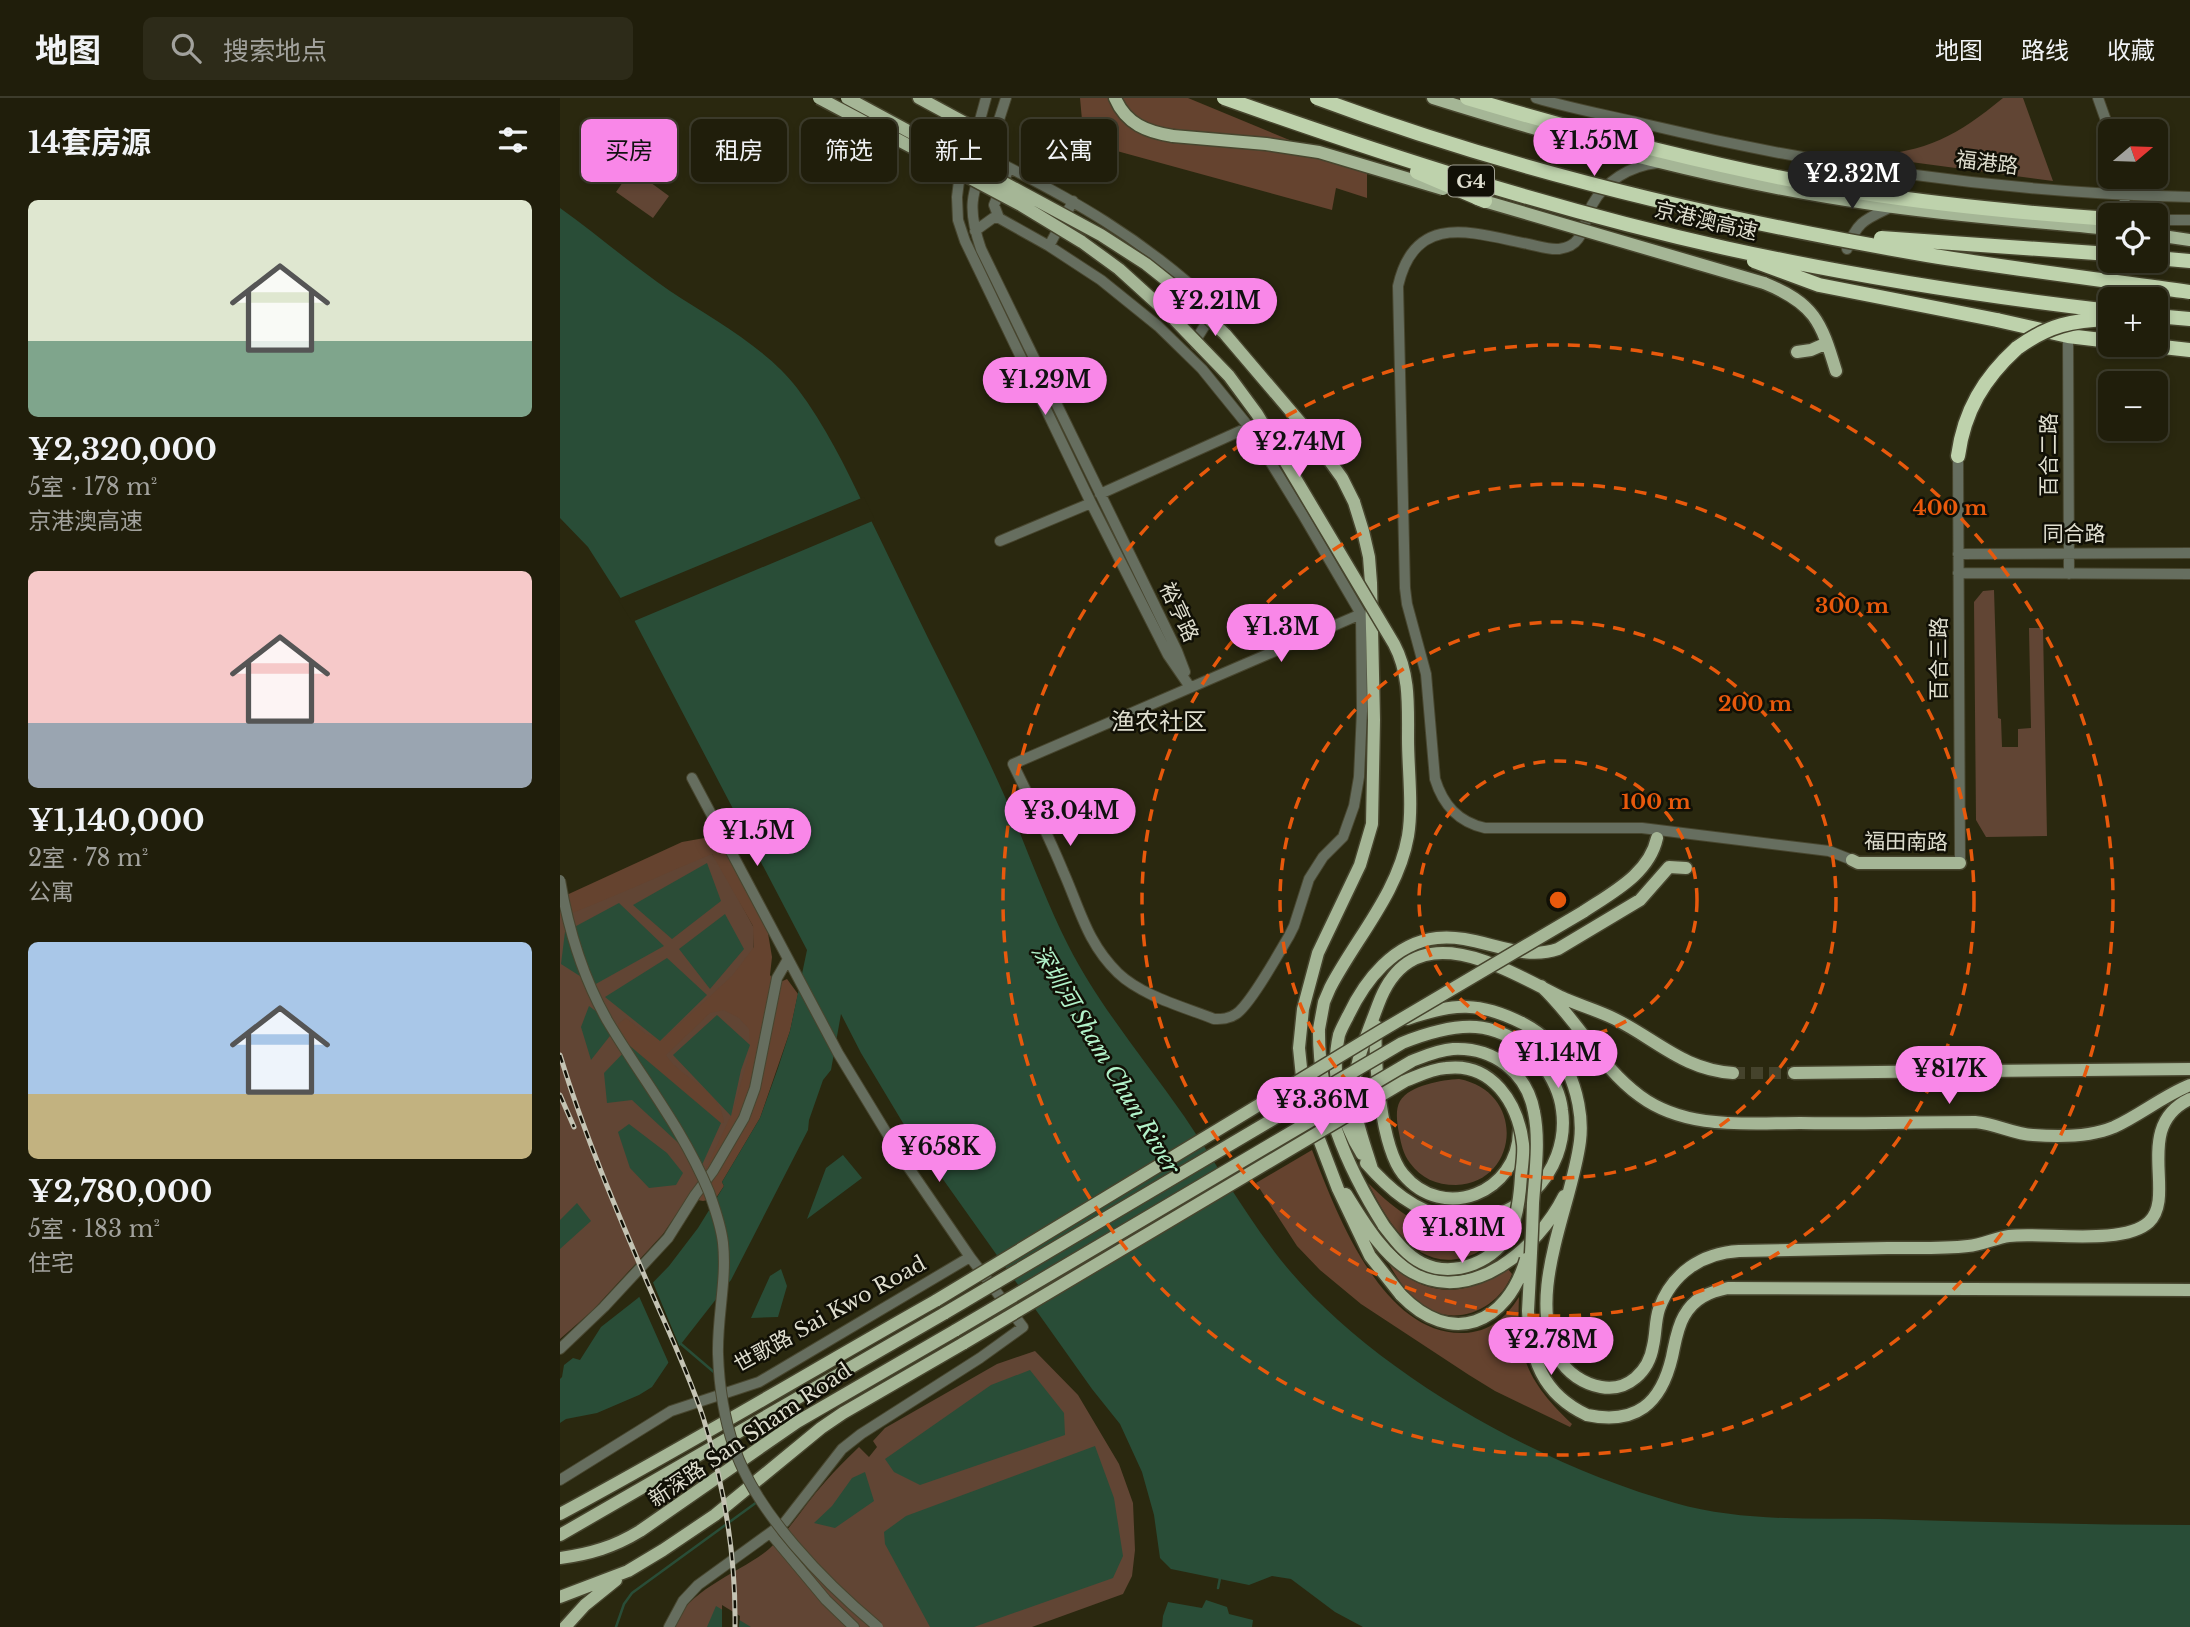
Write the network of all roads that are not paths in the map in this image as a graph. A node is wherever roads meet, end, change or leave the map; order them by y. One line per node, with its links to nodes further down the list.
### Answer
1 (819, 98): 88 (main road, bridge)
2 (847, 98): 91 (main road, bridge)
3 (919, 98): 13 (main road)
4 (986, 98): 14 (street, 裕亨路)
5 (1006, 98): 15 (street, 裕亨路)
6 (1115, 98): 26 (main road, bridge)
7 (1224, 98): 17 (highway, 京港澳高速 / G4, bridge)
8 (1317, 98): 35 (highway, 京港澳高速 / G4, bridge)
9 (1433, 98): 18 (main road)
10 (1467, 98): 30 (highway)
11 (1536, 98): 23 (street, 福港路)
12 (2098, 98): 16 (street)
13 (957, 119)
14 (980, 119)
15 (999, 119)
16 (2105, 119)
17 (1342, 140): 26 (highway, bridge); 39 (highway, 京港澳高速 / G4, bridge)
18 (1664, 163): 28 (main road); 73 (street)
19 (1009, 168): 25 (street); 29 (street)
20 (959, 182): 60 (street, 裕亨路)
21 (977, 182): 34 (street, 裕亨路)
22 (2125, 189): 23 (street)
23 (2126, 196): 24 (street, 福港路); 27 (street)
24 (2190, 197)
25 (1073, 201): 38 (street); 55 (street)
26 (1485, 201): 51 (main road, bridge)
27 (2126, 203)
28 (1892, 207): 33 (main road); 40 (street)
29 (999, 218): 34 (street); 38 (street)
30 (2098, 218)
31 (2168, 220): 32 (street)
32 (2190, 220)
33 (2098, 228)
34 (975, 231): 59 (street, 裕亨路)
35 (1806, 232): 41 (highway, bridge); 44 (highway, 京港澳高速 / G4, bridge)
36 (2168, 237): 37 (main road)
37 (2190, 240)
38 (1049, 246): 55 (street)
39 (1724, 248): 45 (highway, 京港澳高速 / G4, bridge); 49 (highway, bridge)
40 (1847, 249)
41 (2098, 253)
42 (2168, 259): 43 (highway)
43 (2190, 261)
44 (2190, 292)
45 (2098, 309)
46 (2168, 318): 47 (highway)
47 (2190, 319)
48 (2098, 320): 58 (highway, bridge)
49 (2068, 336): 50 (highway); 63 (street, 百合二路)
50 (2098, 340)
51 (1827, 343): 54 (main road); 56 (main road)
52 (2168, 348): 53 (highway)
53 (2190, 350)
54 (1797, 352)
55 (1202, 369): 57 (street)
56 (1836, 370)
57 (1249, 427): 59 (street); 69 (street)
58 (1958, 456): 62 (street, 百合三路)
59 (1100, 494): 70 (street, 裕亨路)
60 (1091, 503): 61 (street); 70 (street, 裕亨路)
61 (1000, 541)
62 (1958, 554): 63 (street, 同合路); 65 (street, 百合三路)
63 (2069, 554): 64 (street, 同合路); 66 (street, 百合二路)
64 (2186, 554): 67 (street)
65 (1958, 573): 66 (street, 同合路); 74 (street, 百合三路)
66 (2069, 574): 67 (street, 同合路)
67 (2171, 574): 68 (street)
68 (2190, 574)
69 (1362, 614): 70 (street); 70 (street)
70 (1190, 687)
71 (692, 778): 77 (street)
72 (1657, 838): 80 (main road, bridge)
73 (1852, 860): 74 (main road, 福田南路)
74 (1960, 863)
75 (1686, 868): 92 (main road)
76 (560, 880): 107 (street, bridge)
77 (788, 959): 94 (street); 96 (street)
78 (1541, 986): 79 (main road); 84 (main road); 86 (main road)
79 (1381, 995): 89 (main road, bridge); 92 (main road)
80 (1381, 1031): 90 (main road, bridge); 98 (main road, 新深路 San Sham Road, bridge)
81 (2190, 1069): 83 (main road)
82 (1959, 1071): 85 (main road)
83 (1983, 1071)
84 (1734, 1073)
85 (1794, 1073)
86 (2190, 1085)
87 (2190, 1099): 90 (main road)
88 (1329, 1107): 89 (main road, bridge); 92 (main road)
89 (1517, 1117): 102 (main road, 新深路 San Sham Road, bridge)
90 (1580, 1121): 91 (main road)
91 (1322, 1148): 93 (main road, bridge)
92 (1372, 1169): 100 (main road, 新深路 San Sham Road, bridge)
93 (1532, 1235): 95 (main road, bridge); 101 (main road, 新深路 San Sham Road, bridge)
94 (970, 1257): 97 (street, 世歌路 Sai Kwo Road); 99 (street)
95 (2190, 1290)
96 (560, 1349)
97 (560, 1480)
98 (560, 1514)
99 (771, 1534): 105 (street); 106 (street)
100 (560, 1535)
101 (560, 1558)
102 (628, 1571): 103 (main road, 新深路 San Sham Road); 104 (main road, 新深路 San Sham Road)
103 (560, 1597)
104 (565, 1627)
105 (669, 1627)
106 (854, 1627)
107 (878, 1627)

